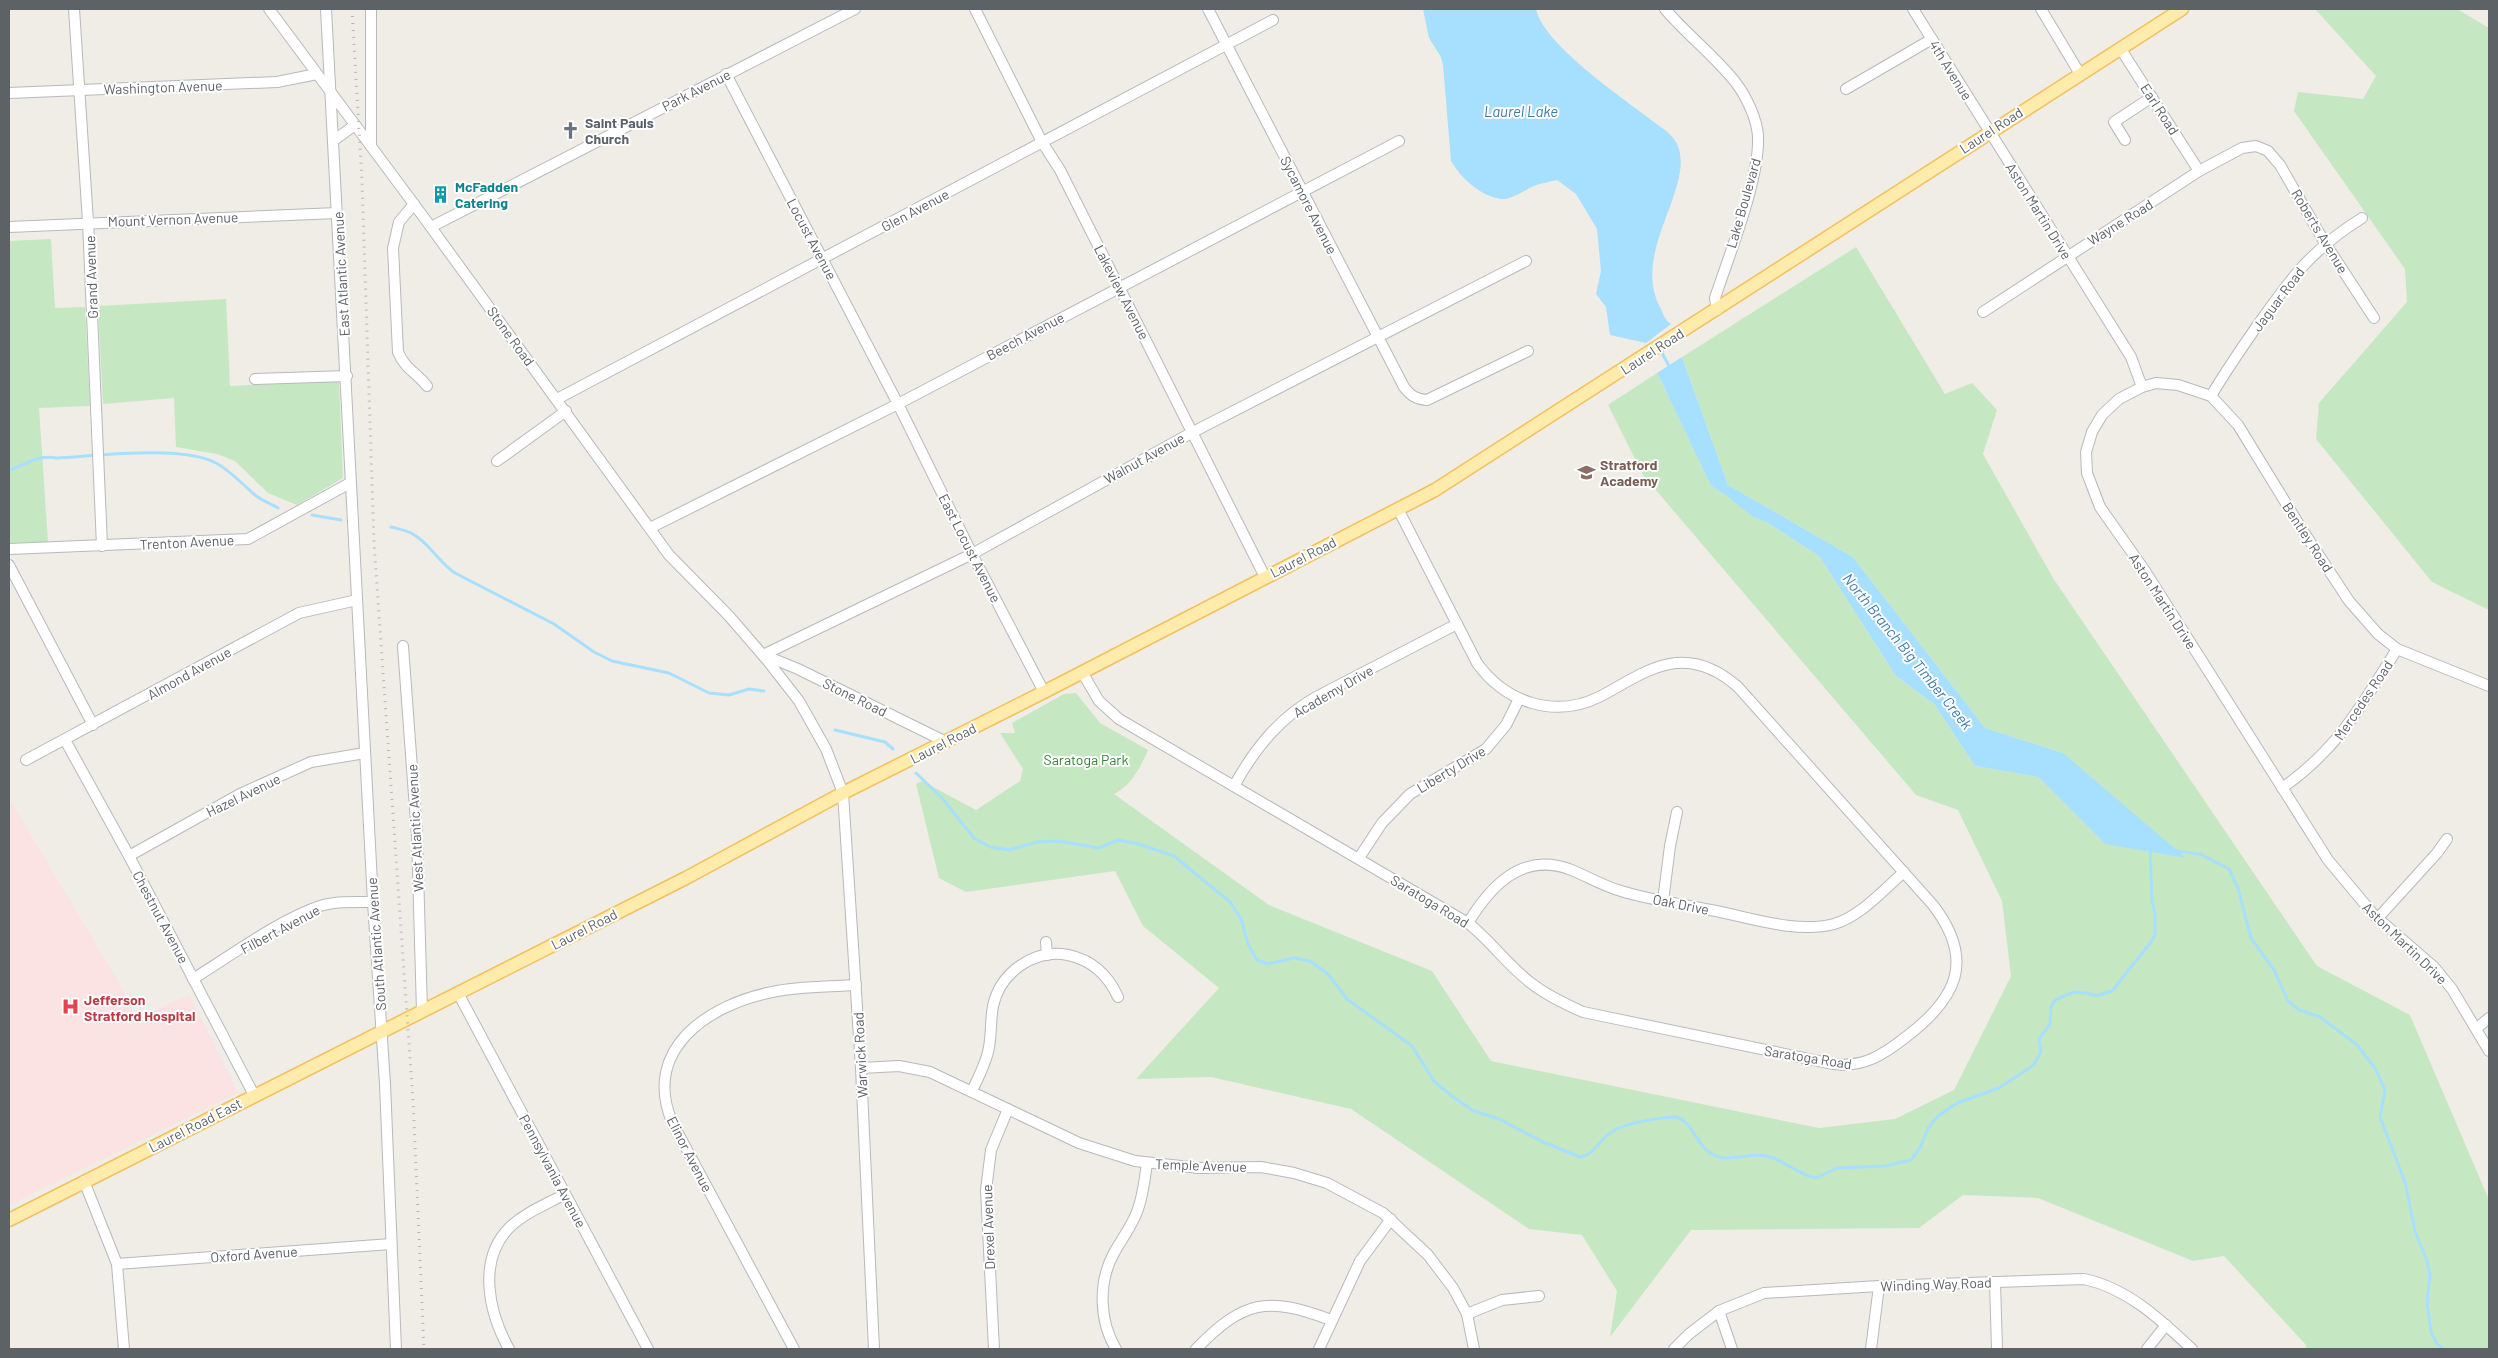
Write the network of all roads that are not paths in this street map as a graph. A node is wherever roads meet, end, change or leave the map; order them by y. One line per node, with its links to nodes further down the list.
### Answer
1 (74, 9): 20 (street, Grand Avenue)
2 (269, 9): 16 (street, Stone Road)
3 (326, 9): 22 (street, East Atlantic Avenue)
4 (855, 9): 17 (street, Park Avenue)
5 (975, 9): 29 (street, Lakeview Avenue)
6 (1208, 9): 14 (street, Sycamore Avenue)
7 (1665, 9): 45 (street, Lake Boulevard)
8 (1913, 9): 13 (street, 4th Avenue)
9 (2041, 9): 18 (street)
10 (373, 10): 30 (street)
11 (2178, 10): 15 (main road, Laurel Road)
12 (1273, 20): 14 (street, Glen Avenue)
13 (1932, 40): 19 (street); 25 (street, 4th Avenue)
14 (1227, 46): 29 (street, Glen Avenue); 33 (street, Sycamore Avenue)
15 (2120, 48): 18 (main road, Laurel Road); 23 (street, Earl Road)
16 (317, 74): 20 (street, Washington Avenue); 22 (street, Stone Road)
17 (726, 74): 39 (street, Park Avenue); 42 (street, Locust Avenue)
18 (2080, 74): 25 (main road, Laurel Road)
19 (1846, 89)
20 (79, 90): 21 (street, Washington Avenue); 37 (street, Grand Avenue)
21 (9, 93)
22 (330, 93): 24 (street, Stone Road); 26 (street, East Atlantic Avenue)
23 (2152, 97): 27 (street); 32 (street, Earl Road)
24 (356, 125): 26 (street); 30 (street, Stone Road)
25 (1988, 132): 41 (street, Aston Martin Drive); 45 (main road, Laurel Road)
26 (333, 140): 35 (street, East Atlantic Avenue)
27 (2125, 140)
28 (1400, 141): 33 (street, Beech Avenue)
29 (1042, 142): 42 (street, Glen Avenue); 44 (street, Lakeview Avenue)
30 (371, 146): 34 (street, Stone Road)
31 (2262, 148): 32 (street, Wayne Road); 40 (street, Roberts Avenue)
32 (2199, 171): 41 (street, Wayne Road)
33 (1302, 192): 44 (street, Beech Avenue); 48 (street, Sycamore Avenue)
34 (414, 204): 39 (street, Stone Road); 52 (street)
35 (337, 213): 37 (street, Mount Vernon Avenue); 50 (street, East Atlantic Avenue)
36 (2362, 218): 40 (street, Jaguar Road)
37 (88, 222): 38 (street, Mount Vernon Avenue); 64 (street, Grand Avenue)
38 (9, 226)
39 (431, 227): 55 (street, Stone Road)
40 (2325, 243): 47 (street, Roberts Avenue); 54 (street, Jaguar Road)
41 (2067, 255): 46 (street, Wayne Road); 53 (street, Aston Martin Drive)
42 (823, 260): 55 (street, Glen Avenue); 56 (street, Locust Avenue)
43 (1526, 261): 48 (street, Walnut Avenue)
44 (1119, 286): 56 (street, Beech Avenue); 58 (street, Lakeview Avenue)
45 (1717, 310): 61 (main road, Laurel Road)
46 (1982, 312)
47 (2374, 318)
48 (1378, 337): 49 (street, Sycamore Avenue); 58 (street, Walnut Avenue)
49 (1528, 351)
50 (347, 376): 51 (street); 60 (street, East Atlantic Avenue)
51 (255, 379)
52 (427, 386)
53 (2142, 387): 54 (street, Bentley Road); 85 (street, Aston Martin Drive)
54 (2211, 396): 72 (street, Bentley Road)
55 (557, 399): 57 (street, Stone Road)
56 (898, 404): 62 (street, Beech Avenue); 66 (street, East Locust Avenue)
57 (566, 411): 59 (street); 62 (street, Stone Road)
58 (1193, 432): 66 (street, Walnut Avenue); 68 (street, Lakeview Avenue)
59 (497, 462)
60 (350, 483): 63 (street, East Atlantic Avenue); 64 (street, Trenton Avenue)
61 (1398, 509): 68 (main road, Laurel Road); 70 (street, Saratoga Road)
62 (650, 528): 73 (street, Stone Road)
63 (354, 539): 69 (street, South Atlantic Avenue)
64 (102, 546): 65 (street, Trenton Avenue)
65 (9, 549)
66 (972, 554): 73 (street, Walnut Avenue); 76 (street, East Locust Avenue)
67 (9, 565): 78 (street)
68 (1265, 576): 74 (main road, Laurel Road)
69 (357, 600): 78 (street, Almond Avenue); 81 (street, South Atlantic Avenue)
70 (1457, 624): 77 (street, Saratoga Road); 84 (street, Academy Drive)
71 (404, 646): 102 (street, West Atlantic Avenue)
72 (2397, 648): 75 (street, Bentley Road); 85 (street, Mercedes Road)
73 (763, 655): 80 (street, Stone Road); 83 (street, Stone Road)
74 (1082, 672): 76 (main road, Laurel Road); 84 (street, Saratoga Road)
75 (2489, 686)
76 (1044, 692): 80 (main road, Laurel Road)
77 (1519, 699): 90 (street, Liberty Drive); 91 (street, Saratoga Road)
78 (93, 725): 79 (street, Almond Avenue)
79 (65, 740): 82 (street, Almond Avenue); 89 (street, Chestnut Avenue)
80 (946, 742): 86 (main road, Laurel Road)
81 (365, 753): 89 (street, Hazel Avenue); 93 (street, South Atlantic Avenue)
82 (26, 760)
83 (832, 763): 86 (street, Warwick Road)
84 (1234, 786): 90 (street, Saratoga Road)
85 (2282, 788): 94 (street, Aston Martin Drive)
86 (843, 793): 99 (street, Warwick Road); 100 (main road, Laurel Road)
87 (1677, 812): 92 (street)
88 (2447, 839): 94 (street)
89 (129, 856): 98 (street, Chestnut Avenue)
90 (1359, 858): 95 (street, Saratoga Road)
91 (1904, 872): 92 (street, Oak Drive); 95 (street, Saratoga Road)
92 (1664, 901): 95 (street, Oak Drive)
93 (373, 902): 98 (street, Filbert Avenue); 105 (street, South Atlantic Avenue)
94 (2378, 918): 104 (street, Aston Martin Drive)
95 (1468, 923)
96 (1046, 942): 97 (street)
97 (1047, 955): 101 (street); 108 (street)
98 (193, 979): 109 (street, Chestnut Avenue)
99 (856, 985): 107 (street, Warwick Road); 129 (street, Elinor Avenue)
100 (458, 992): 102 (main road, Laurel Road); 113 (street, Pennsylvania Avenue)
101 (1118, 997)
102 (422, 1011): 105 (main road, Laurel Road)
103 (2489, 1018): 104 (street)
104 (2477, 1028): 106 (street, Aston Martin Drive)
105 (381, 1031): 109 (main road, Laurel Road East); 116 (street, South Atlantic Avenue)
106 (2489, 1051)
107 (861, 1068): 108 (street, Temple Avenue); 130 (street, Warwick Road)
108 (972, 1090): 110 (street, Temple Avenue)
109 (254, 1096): 112 (main road, Laurel Road East)
110 (1008, 1109): 111 (street, Temple Avenue); 131 (street, Drexel Avenue)
111 (1147, 1163): 114 (street, Temple Avenue); 132 (street)
112 (84, 1181): 115 (main road, Laurel Road East); 117 (street)
113 (565, 1194): 127 (street); 128 (street, Pennsylvania Avenue)
114 (1391, 1219): 122 (street, Temple Avenue); 123 (street)
115 (9, 1220)
116 (391, 1244): 117 (street, Oxford Avenue); 126 (street, South Atlantic Avenue)
117 (117, 1264): 125 (street)
118 (1995, 1282): 119 (street, Winding Way Road); 124 (street, Winding Way Road); 139 (street)
119 (1879, 1286): 121 (street, Winding Way Road); 138 (street)
120 (1539, 1296): 122 (street)
121 (1719, 1311): 136 (street, Winding Way Road); 137 (street)
122 (1467, 1314): 135 (street, Temple Avenue)
123 (1331, 1320): 133 (street); 134 (street)
124 (2166, 1325): 140 (street); 141 (street, Winding Way Road)
125 (124, 1349)
126 (396, 1349)
127 (509, 1349)
128 (648, 1349)
129 (794, 1349)
130 (874, 1349)
131 (994, 1349)
132 (1116, 1349)
133 (1196, 1349)
134 (1319, 1349)
135 (1474, 1349)
136 (1674, 1349)
137 (1732, 1349)
138 (1871, 1349)
139 (1997, 1349)
140 (2146, 1349)
141 (2192, 1349)

